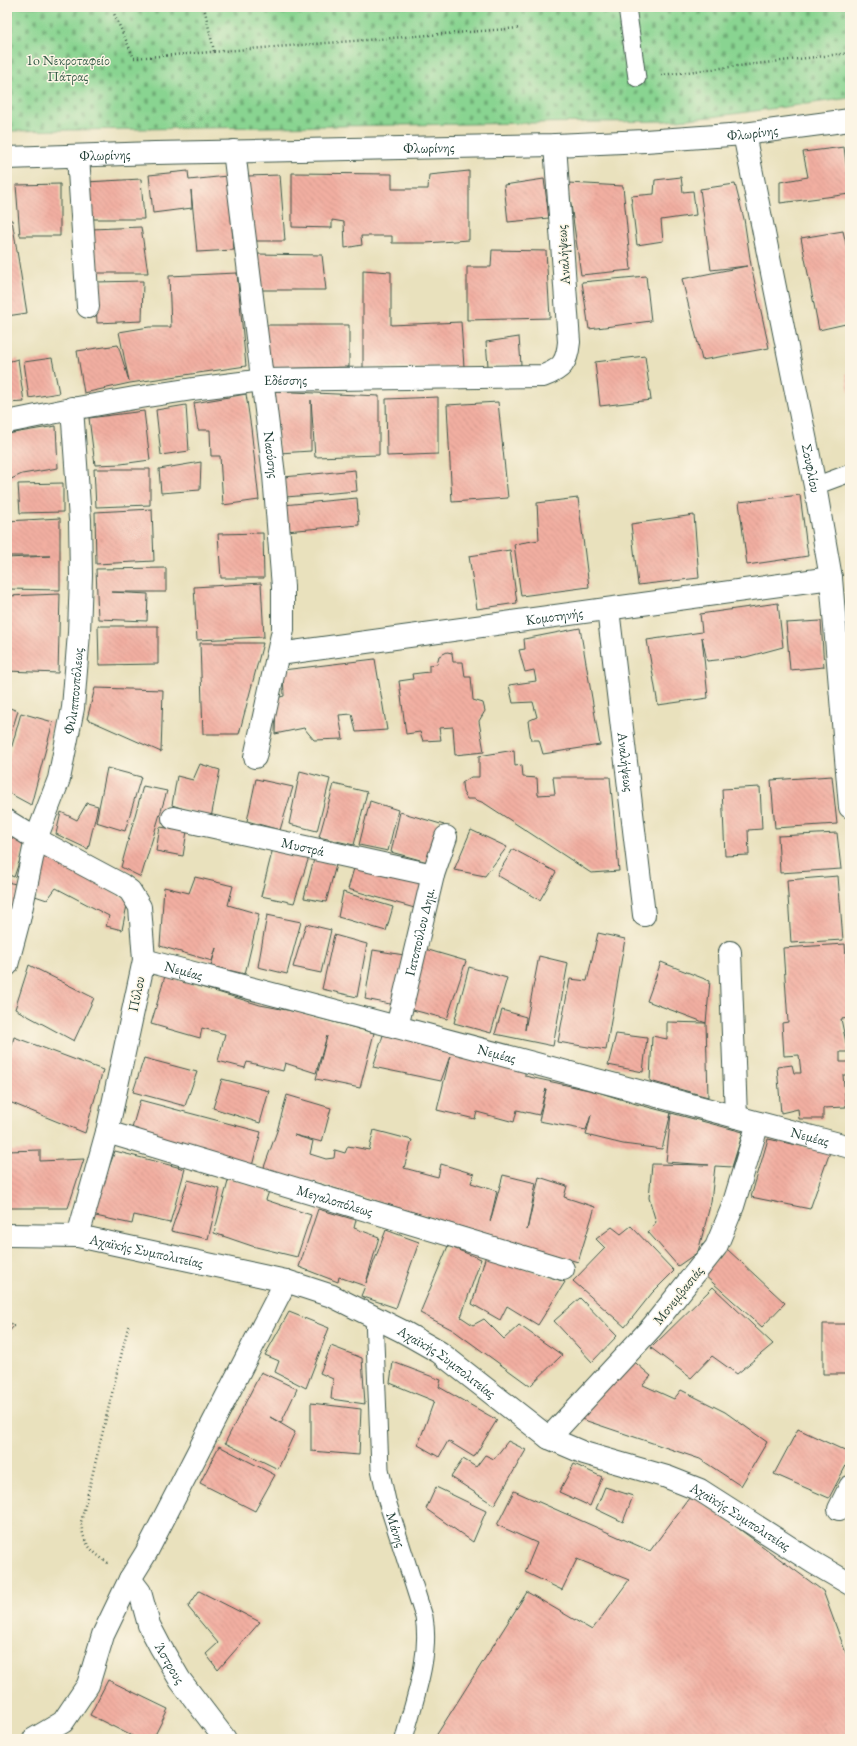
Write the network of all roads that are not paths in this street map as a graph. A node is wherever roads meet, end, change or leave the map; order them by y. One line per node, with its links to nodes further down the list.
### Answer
1 (627, 7): 2 (lane)
2 (637, 78)
3 (850, 120): 4 (street, Φλωρίνης)
4 (744, 134): 5 (street, Φλωρίνης); 15 (street, Σουφλίου)
5 (555, 145): 6 (street, Φλωρίνης); 10 (street, Αναλήψεως)
6 (234, 151): 7 (street, Φλωρίνης); 11 (street, Ναούσης)
7 (78, 156): 8 (street, Φλωρίνης); 9 (street)
8 (7, 158)
9 (88, 307)
10 (564, 364): 11 (street, Εδέσσης)
11 (263, 380): 12 (street, Εδέσσης); 18 (street, Ναούσης)
12 (72, 408): 13 (street, Εδέσσης); 24 (street, Φιλιππουπόλεως)
13 (7, 422)
14 (850, 473): 15 (lane)
15 (815, 486): 16 (street, Σουφλίου)
16 (831, 578): 17 (street, Κομοτηνής); 20 (street, Σουφλίου)
17 (608, 609): 18 (street, Κομοτηνής); 26 (street, Αναλήψεως)
18 (279, 654): 19 (street, Ναούσης)
19 (255, 757)
20 (850, 807)
21 (173, 818): 25 (street, Μυστρά)
22 (7, 821): 24 (street, Πύλου)
23 (446, 837): 25 (street, Γατοπούλου Δημ.)
24 (36, 839): 28 (street, Πύλου); 29 (street, Φιλιππουπόλεως)
25 (433, 875): 30 (street, Γατοπούλου Δημ.)
26 (644, 915)
27 (730, 952): 31 (street)
28 (144, 960): 30 (street, Νεμέας); 33 (street, Πύλου)
29 (7, 965)
30 (397, 1027): 31 (street, Νεμέας)
31 (736, 1117): 32 (street, Νεμέας)
32 (758, 1123): 34 (street, Νεμέας); 40 (street, Μονεμβασιάς)
33 (107, 1132): 36 (street, Πύλου); 37 (street, Μεγαλοπόλεως)
34 (850, 1147)
35 (7, 1235): 36 (street, Αχαϊκής Συμπολιτείας)
36 (78, 1236): 38 (street, Αχαϊκής Συμπολιτείας)
37 (564, 1269)
38 (286, 1281): 39 (street, Αχαϊκής Συμπολιτείας); 43 (street)
39 (374, 1316): 40 (street, Αχαϊκής Συμπολιτείας); 47 (lane, Μάνης)
40 (549, 1438): 44 (street, Αχαϊκής Συμπολιτείας)
41 (850, 1487): 42 (street)
42 (840, 1509)
43 (130, 1579): 45 (street); 46 (street, Άστρους)
44 (850, 1584)
45 (34, 1739)
46 (225, 1739)
47 (404, 1739)

